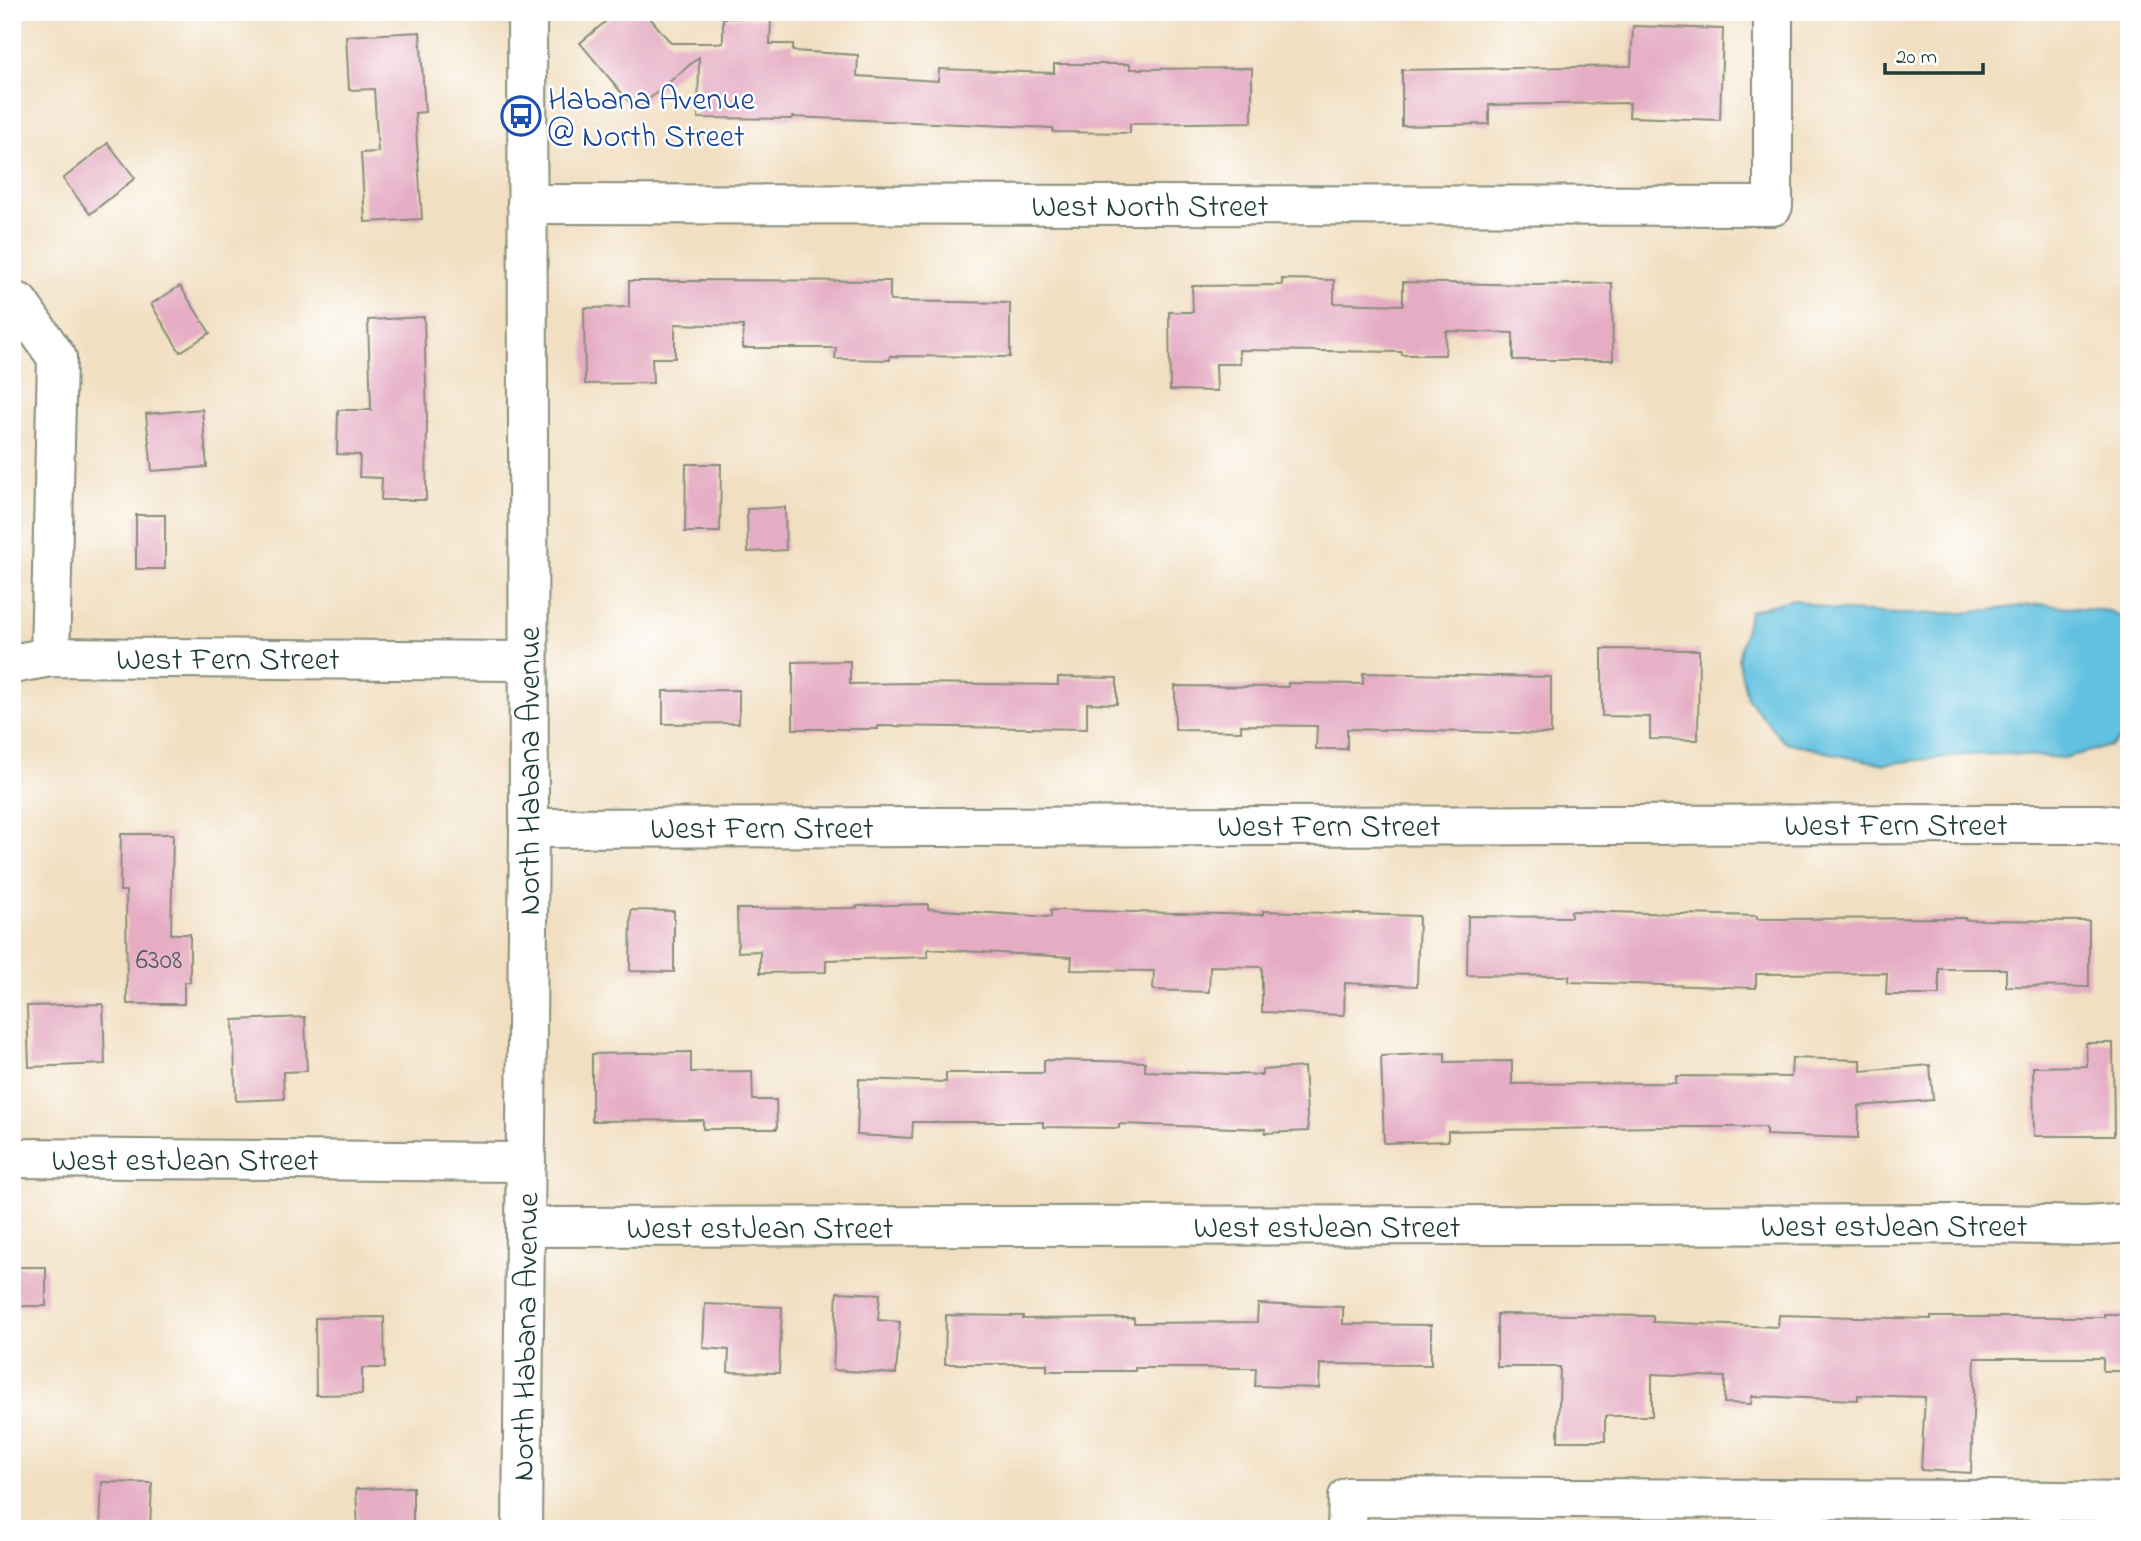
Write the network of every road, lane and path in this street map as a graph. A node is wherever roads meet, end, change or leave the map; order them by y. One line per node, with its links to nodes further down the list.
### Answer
1 (527, 12): 3 (street, North Habana Avenue)
2 (1773, 12): 3 (street, West North Street)
3 (527, 204): 6 (street, North Habana Avenue)
4 (16, 303): 5 (street)
5 (50, 657): 6 (street, West Fern Street); 7 (street, West Fern Street)
6 (528, 661): 9 (street, North Habana Avenue)
7 (12, 664)
8 (2129, 827): 9 (street, West Fern Street)
9 (529, 828): 11 (street, North Habana Avenue)
10 (12, 1158): 11 (street, West estJean Street)
11 (526, 1162): 13 (street, North Habana Avenue)
12 (2129, 1223): 13 (street, West estJean Street)
13 (525, 1227): 15 (street, North Habana Avenue)
14 (2129, 1502): 16 (street)
15 (522, 1529)
16 (1348, 1529)

